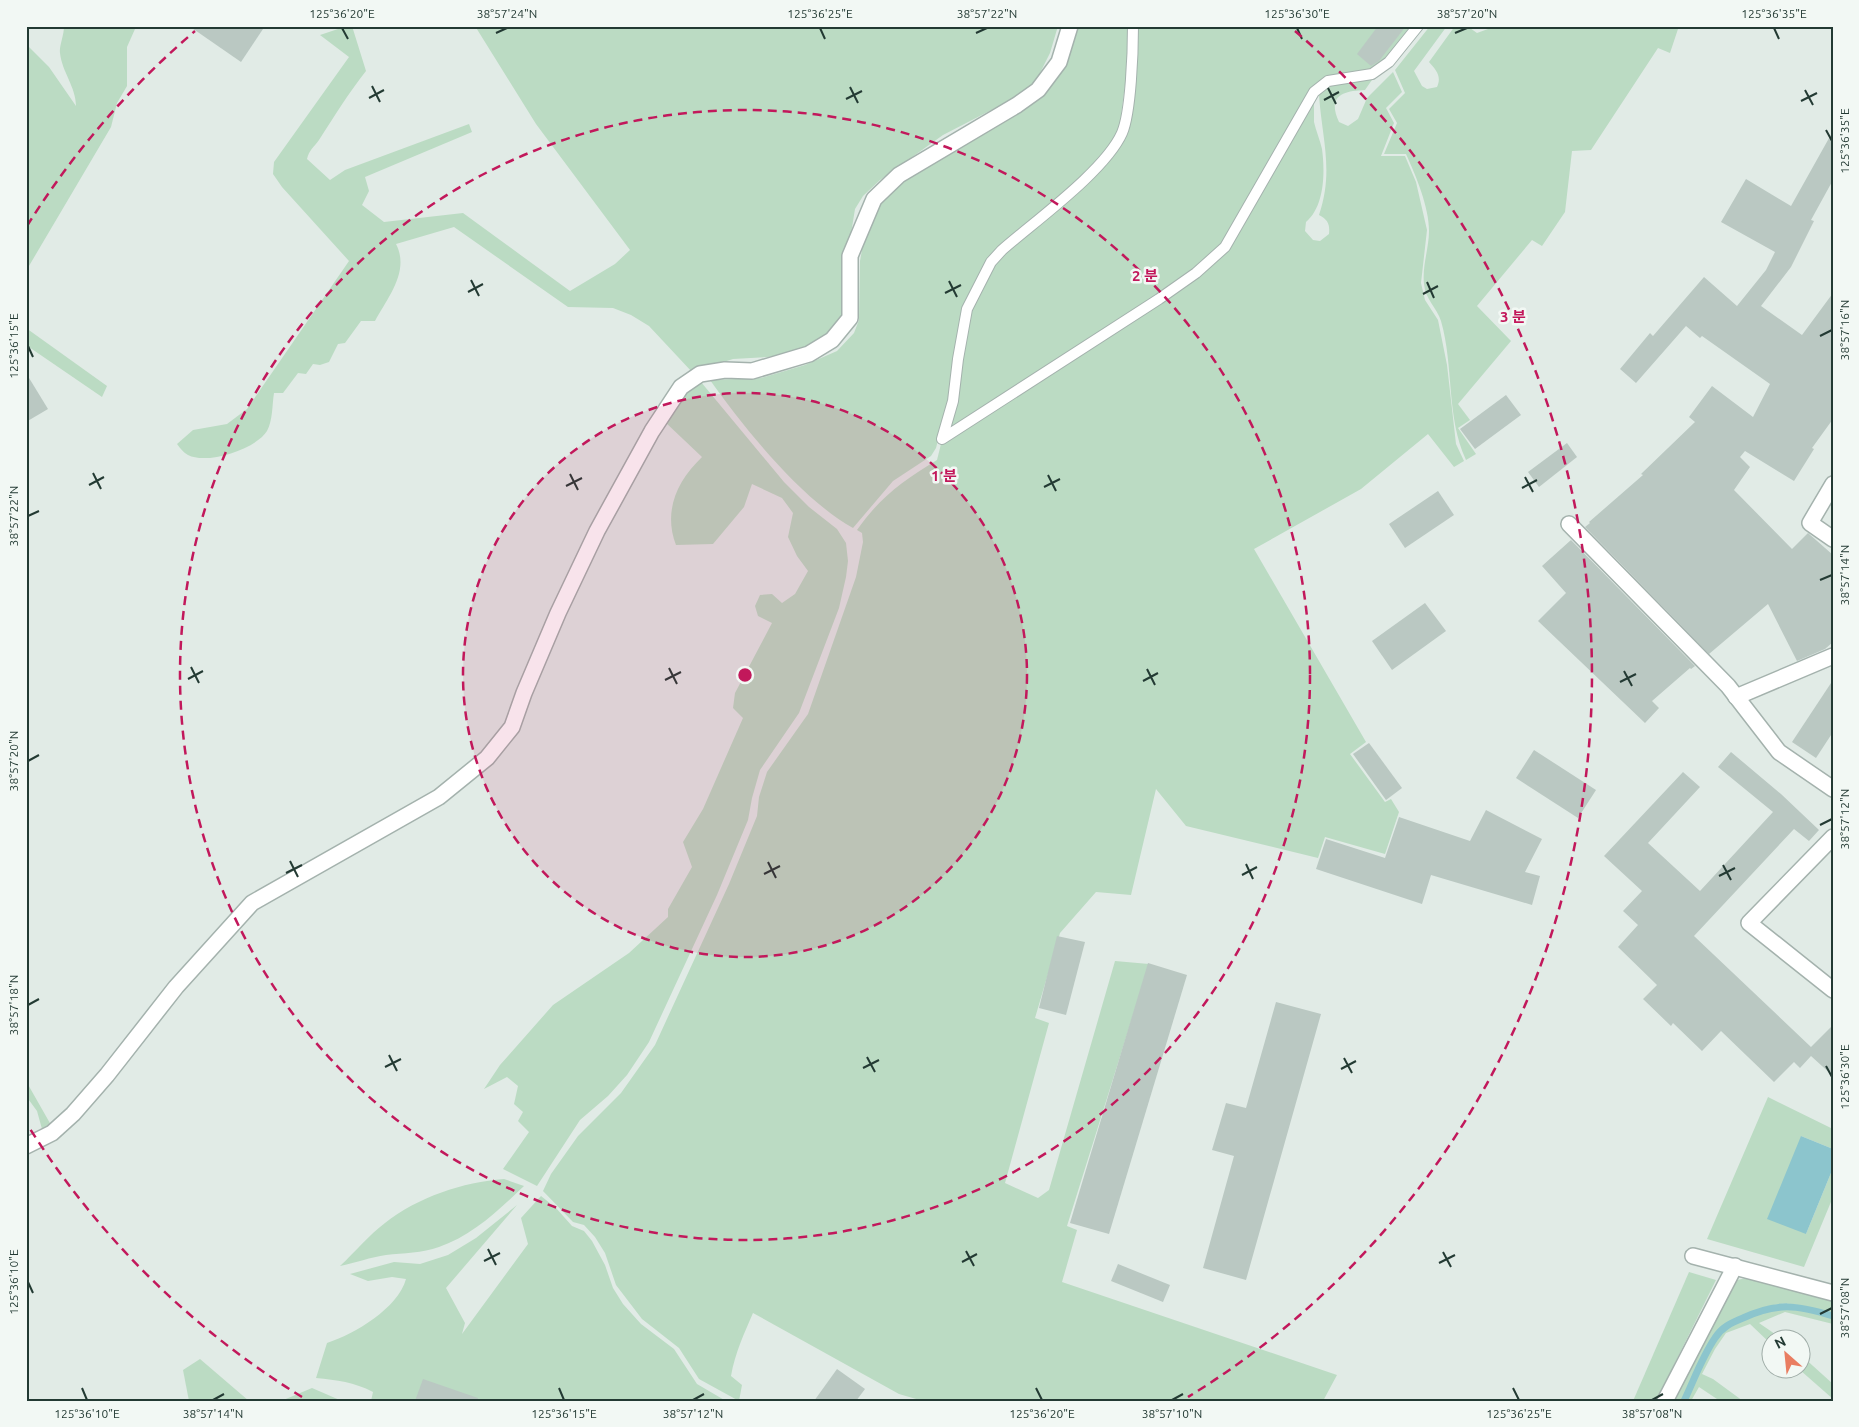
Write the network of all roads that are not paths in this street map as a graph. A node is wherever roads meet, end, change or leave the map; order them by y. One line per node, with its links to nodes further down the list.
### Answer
1 (1070, 26): 12 (street)
2 (1133, 26): 3 (lane)
3 (1418, 26)
4 (1833, 484): 6 (street)
5 (1569, 524): 8 (street)
6 (1833, 539)
7 (1833, 656): 8 (street)
8 (1736, 697): 9 (street)
9 (1833, 789)
10 (1833, 837): 11 (street)
11 (1833, 990)
12 (26, 1146)
13 (1693, 1256): 14 (street)
14 (1735, 1266): 15 (street); 16 (street)
15 (1833, 1293)
16 (1665, 1401)

